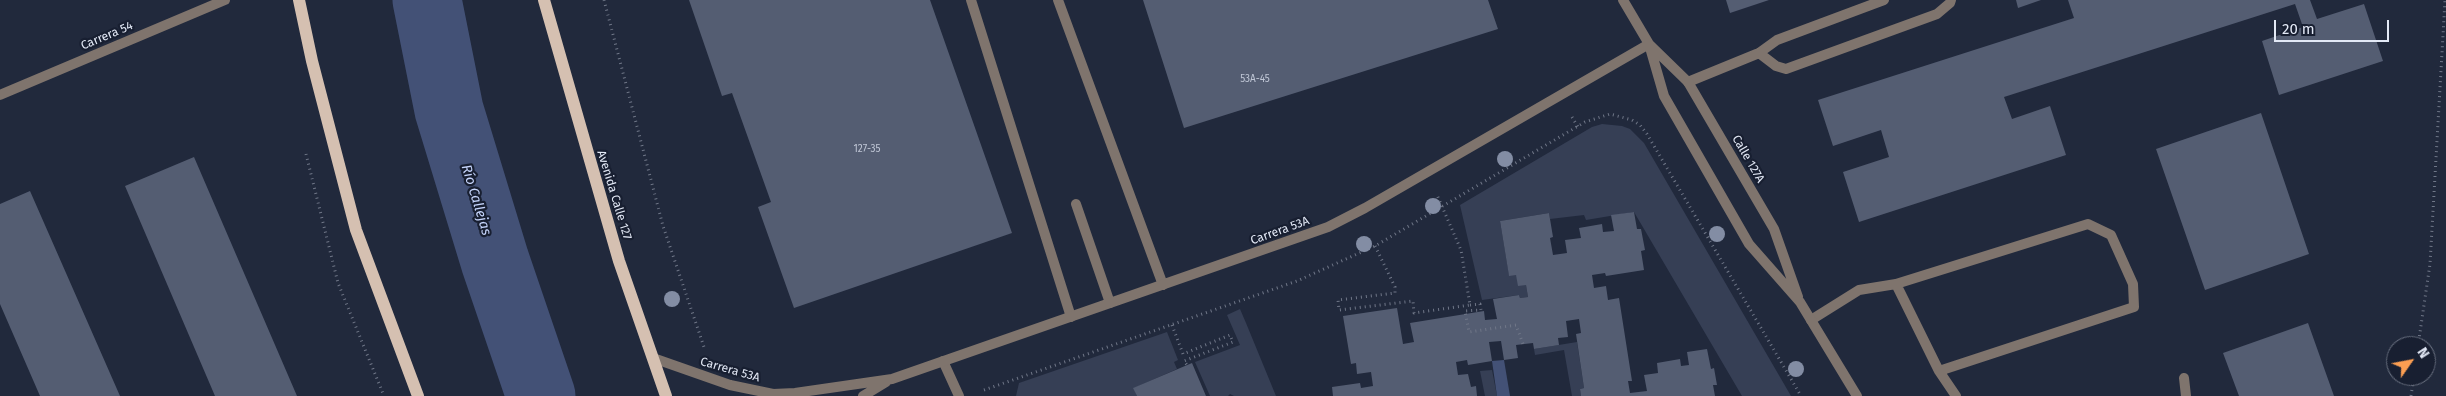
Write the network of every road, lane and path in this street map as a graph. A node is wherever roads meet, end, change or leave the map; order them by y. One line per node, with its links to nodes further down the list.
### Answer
1 (225, 0): 14 (street, Carrera 54)
2 (299, 0): 36 (main road)
3 (544, 0): 29 (main road, Avenida Calle 127)
4 (604, 0): 23 (path)
5 (971, 0): 24 (street)
6 (1058, 0): 19 (street)
7 (1623, 0): 11 (street, Calle 127A)
8 (1884, 0): 12 (street)
9 (1951, 0): 12 (street)
10 (2445, 0): 27 (path)
11 (1649, 44): 13 (street, Calle 127A); 19 (street, Carrera 53A); 20 (street, Calle 127A)
12 (1759, 53): 13 (street)
13 (1688, 82): 20 (street, Calle 127A)
14 (0, 95)
15 (1076, 204): 21 (street)
16 (1443, 207): 17 (path); 22 (path); 40 (path)
17 (1375, 246): 22 (path); 26 (path)
18 (1896, 284): 25 (street); 32 (street); 32 (street)
19 (1163, 285): 21 (street, Carrera 53A)
20 (1800, 302): 25 (street, Calle 127A)
21 (1110, 303): 24 (street, Carrera 53A)
22 (1470, 305): 28 (path)
23 (693, 310)
24 (1071, 317): 30 (street, Carrera 53A)
25 (1812, 320): 41 (street, Calle 127A)
26 (1172, 324): 31 (path); 35 (path)
27 (2419, 336)
28 (1523, 344)
29 (653, 358): 34 (street, Carrera 53A); 37 (main road, Avenida Calle 127)
30 (943, 361): 34 (street, Carrera 53A); 39 (street)
31 (1187, 365)
32 (1939, 370): 42 (street)
33 (2184, 378): 43 (street)
34 (892, 379): 38 (street, Carrera 53A)
35 (978, 392)
36 (418, 396)
37 (666, 396)
38 (864, 396)
39 (959, 396)
40 (1801, 396)
41 (1857, 396)
42 (1956, 396)
43 (2186, 396)

